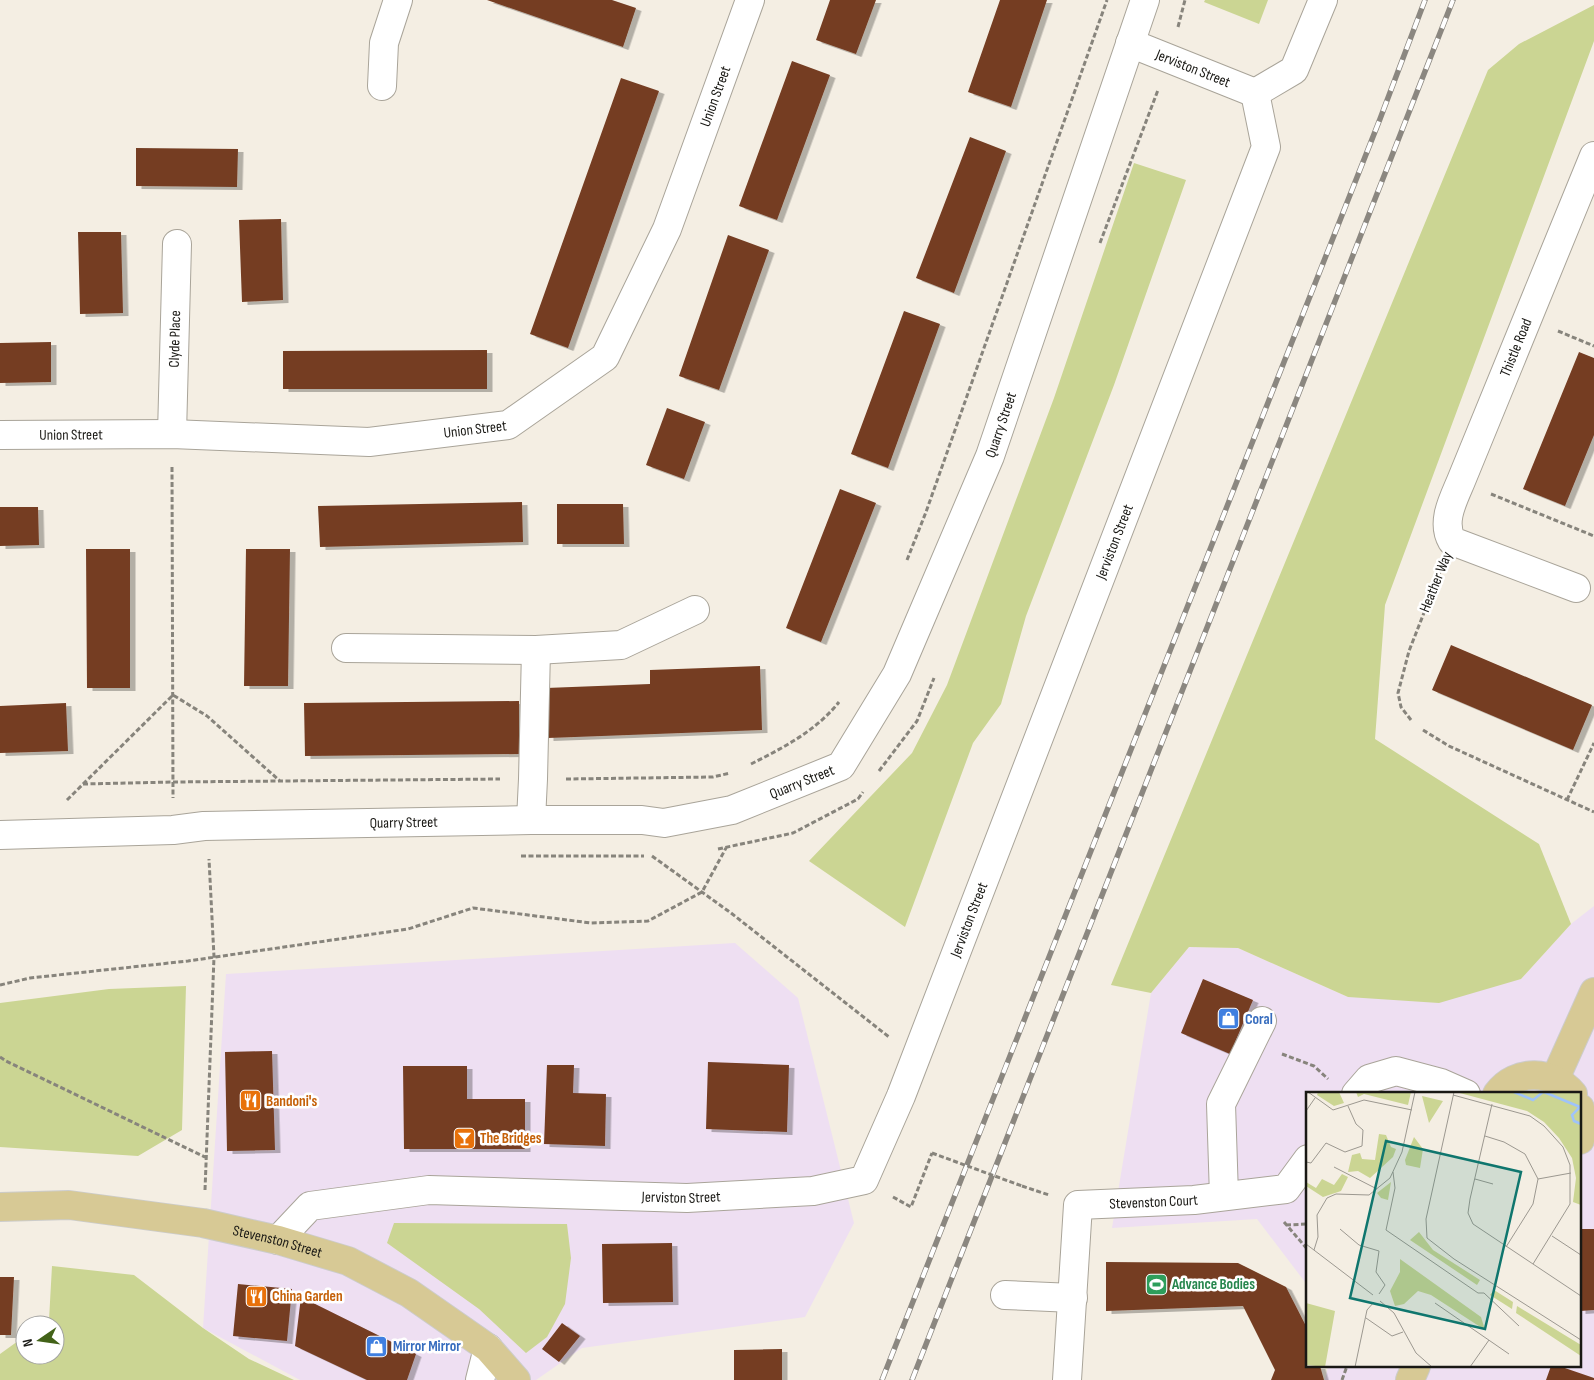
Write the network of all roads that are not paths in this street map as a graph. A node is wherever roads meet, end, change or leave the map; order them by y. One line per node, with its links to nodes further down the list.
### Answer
1 (398, 0): 6 (street)
2 (750, 0): 10 (street, Union Street)
3 (1145, 0): 5 (street, Quarry Street)
4 (1323, 0): 7 (street)
5 (1130, 43): 7 (street, Jerviston Street); 17 (street, Quarry Street)
6 (382, 86)
7 (1255, 93): 30 (street, Jerviston Street)
8 (1591, 174): 12 (street, Thistle Road)
9 (177, 244): 10 (street, Clyde Place)
10 (172, 434): 11 (street, Union Street)
11 (0, 435)
12 (1452, 541): 13 (street, Heather Way)
13 (1576, 588)
14 (695, 610): 16 (street)
15 (346, 648): 16 (street)
16 (536, 650): 17 (street)
17 (531, 820): 18 (street, Quarry Street)
18 (0, 835)
19 (1594, 992): 21 (main road)
20 (1256, 1032): 28 (street)
21 (1564, 1086): 24 (main road)
22 (1358, 1092): 23 (street)
23 (1461, 1092)
24 (1499, 1092)
25 (1582, 1141): 26 (main road)
26 (1594, 1146)
27 (1306, 1162): 28 (street, Stevenston Court)
28 (1224, 1196): 32 (street, Stevenston Court)
29 (0, 1207): 30 (main road, Stevenston Street)
30 (278, 1240): 33 (main road, Stevenston Street)
31 (1005, 1295): 32 (street)
32 (1072, 1298): 37 (street, Stevenston Court)
33 (488, 1348): 35 (street); 36 (main road, Stevenston Street)
34 (1415, 1368): 38 (main road)
35 (480, 1380)
36 (516, 1380)
37 (1068, 1380)
38 (1410, 1380)

